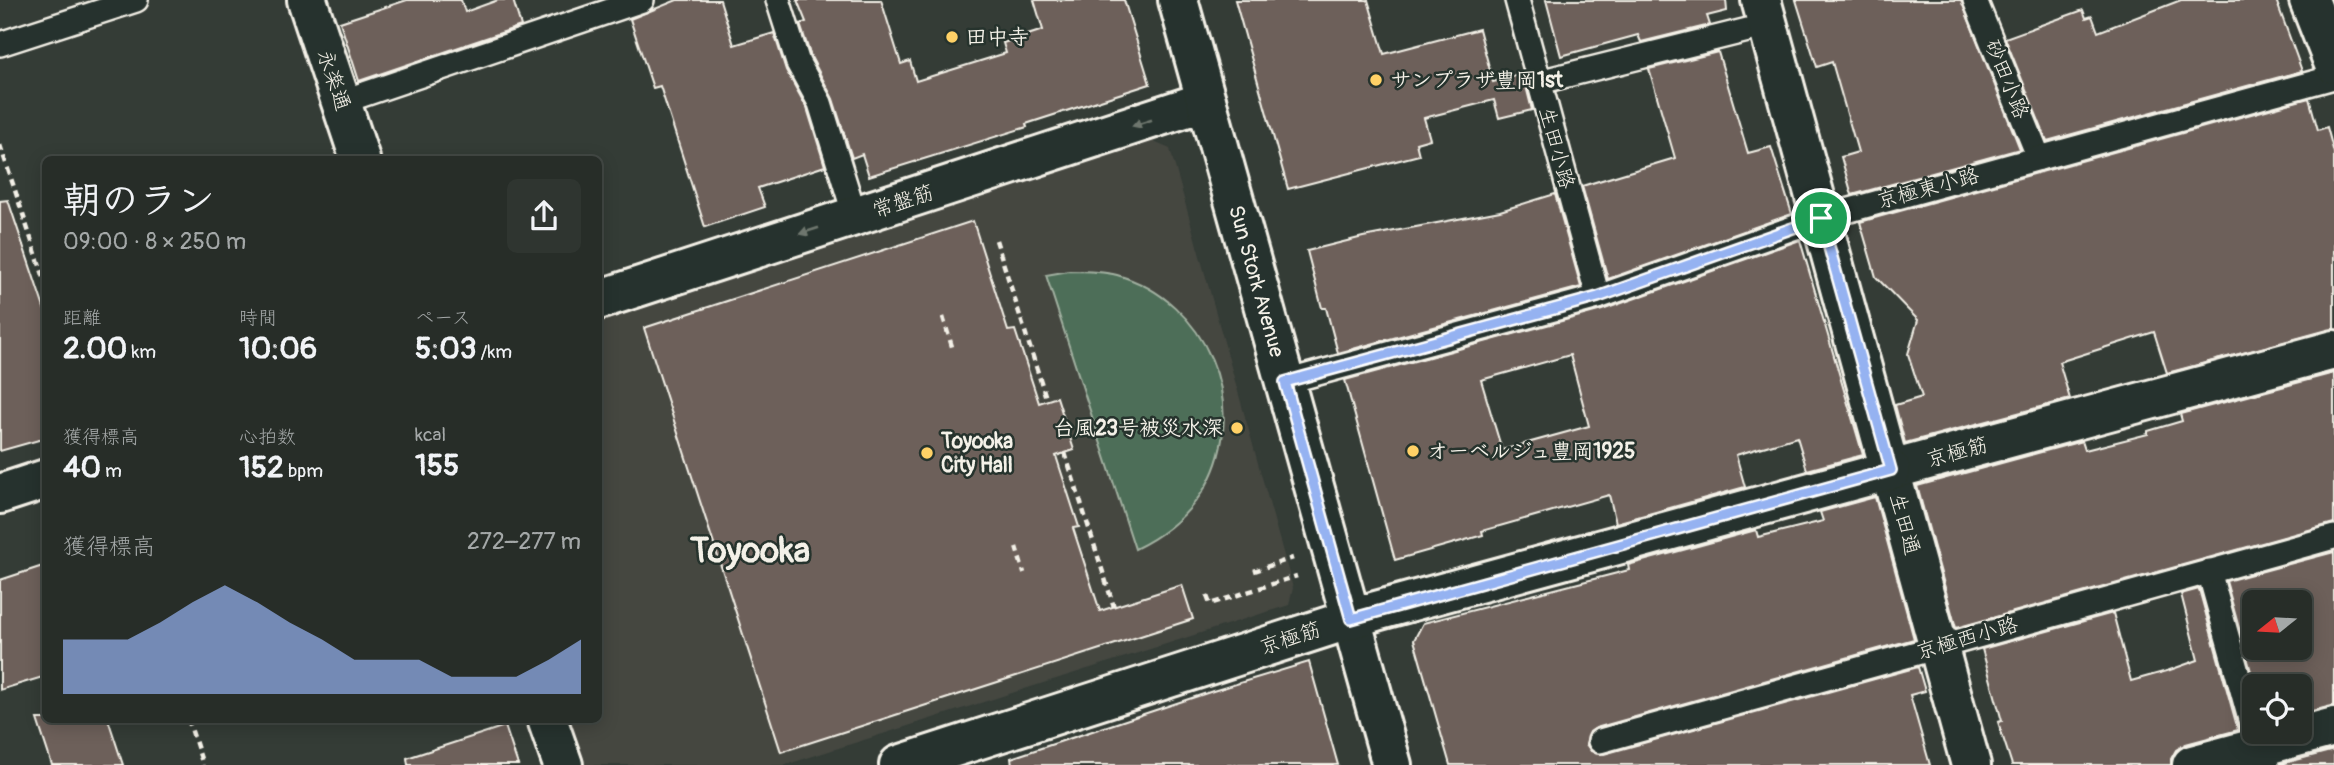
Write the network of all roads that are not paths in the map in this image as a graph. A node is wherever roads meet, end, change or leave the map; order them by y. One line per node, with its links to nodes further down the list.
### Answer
1 (136, 0): 10 (lane)
2 (307, 0): 15 (street, 永楽通)
3 (642, 0): 15 (lane)
4 (778, 0): 18 (lane)
5 (1178, 0): 14 (street, Sun Stork Avenue)
6 (1517, 0): 13 (lane, 生田小路)
7 (1975, 0): 17 (lane, 砂田小路)
8 (2309, 0): 11 (street)
9 (1764, 12): 13 (lane); 19 (street, 生田通)
10 (0, 44)
11 (2334, 64)
12 (2334, 77): 17 (lane, 京極東小路)
13 (1539, 82): 20 (lane, 生田小路)
14 (1206, 101): 18 (street, 常盤筋, one-way to 18); 23 (street, Sun Stork Avenue)
15 (341, 102): 16 (street, 永楽通)
16 (359, 156)
17 (2039, 158): 19 (lane, 京極東小路)
18 (855, 216): 21 (street, 常盤筋, one-way to 21)
19 (1821, 218): 20 (lane, 京極東小路); 24 (street, 生田通)
20 (1598, 297): 23 (lane, 京極東小路)
21 (602, 299)
22 (2334, 350): 24 (street, 京極筋)
23 (1285, 382): 29 (street, Sun Stork Avenue)
24 (1891, 470): 29 (street, 京極筋); 30 (street, 生田通)
25 (42, 480): 26 (street)
26 (0, 494)
27 (2334, 537): 28 (lane, 京極西小路)
28 (2209, 572): 30 (lane, 京極西小路); 34 (lane)
29 (1351, 619): 36 (street, 京極筋); 37 (street, Sun Stork Avenue)
30 (1938, 645): 33 (lane, 京極西小路); 38 (street, 生田通)
31 (548, 723): 35 (street)
32 (2334, 727): 34 (street)
33 (1600, 741)
34 (2262, 756): 39 (street)
35 (563, 765)
36 (899, 765)
37 (1392, 765)
38 (1971, 765)
39 (2192, 765)

